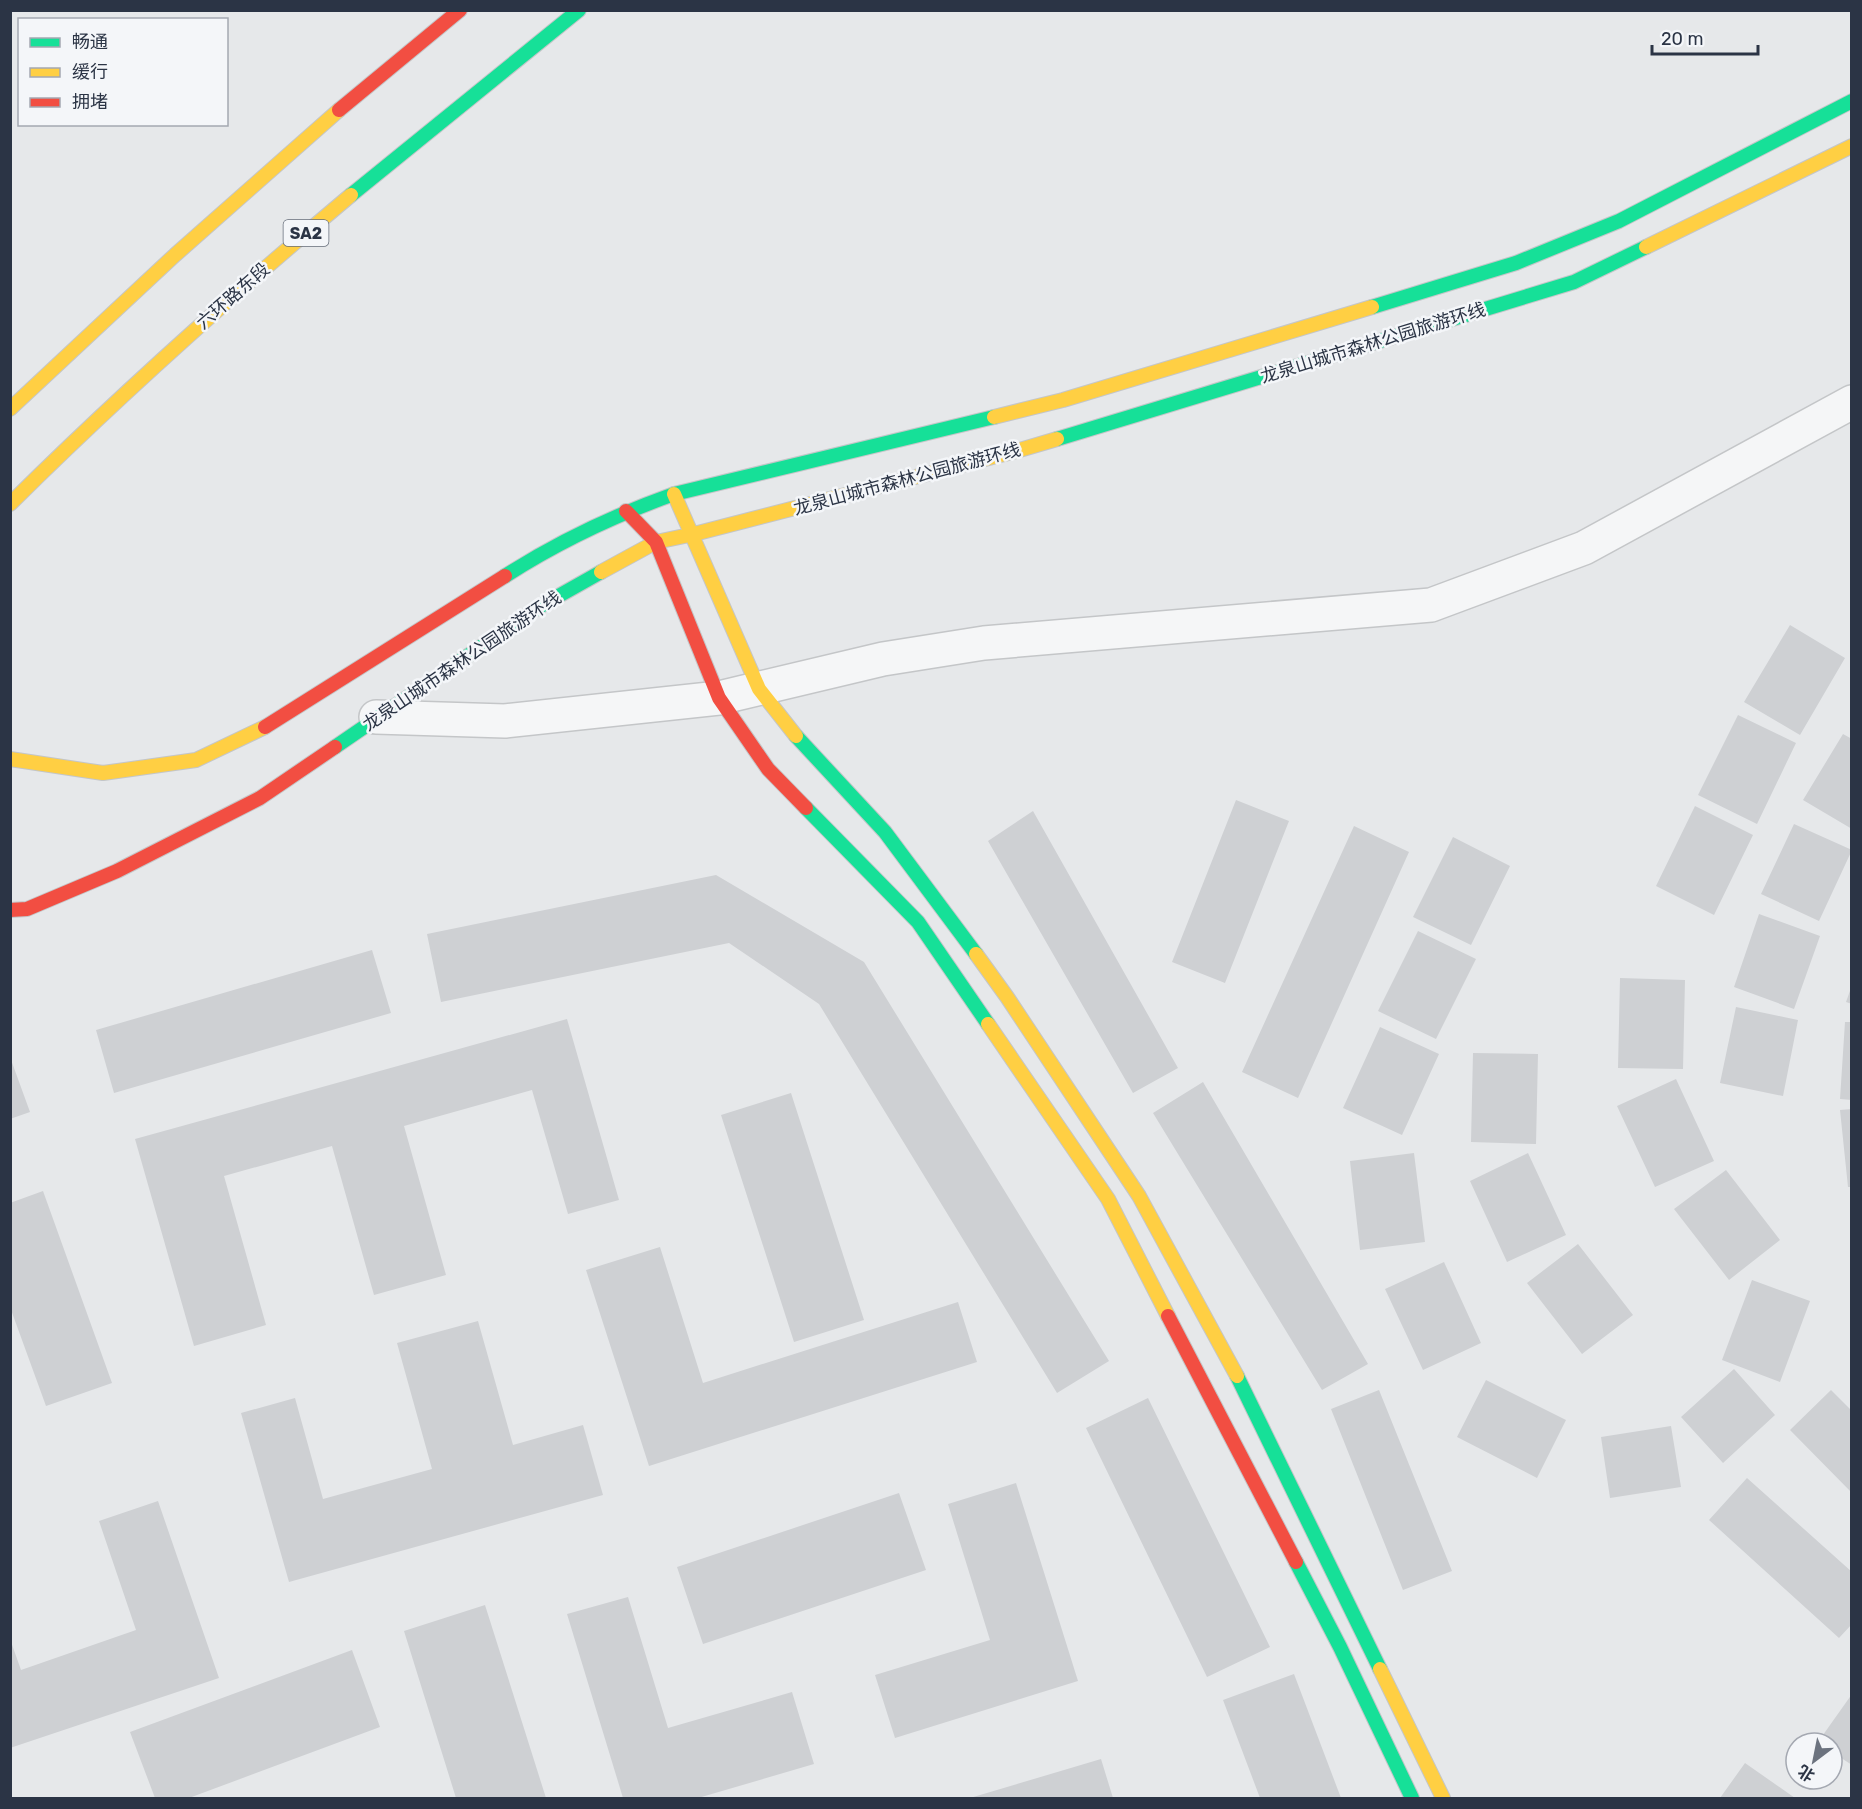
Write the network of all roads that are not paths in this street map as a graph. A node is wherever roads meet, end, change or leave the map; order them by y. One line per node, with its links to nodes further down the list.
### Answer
1 (460, 10): 6 (main road)
2 (579, 10): 8 (main road, 六环路东段 / SA2)
3 (1851, 101): 7 (main road, 龙泉山城市森林公园旅游环线)
4 (1851, 146): 10 (main road, 龙泉山城市森林公园旅游环线)
5 (1851, 402): 12 (street)
6 (10, 409)
7 (674, 494): 9 (main road, 龙泉山城市森林公园旅游环线); 10 (main road)
8 (10, 504)
9 (626, 511): 11 (main road); 15 (main road, 龙泉山城市森林公园旅游环线)
10 (694, 534): 11 (main road, 龙泉山城市森林公园旅游环线); 12 (main road)
11 (656, 542): 13 (main road); 14 (main road, 龙泉山城市森林公园旅游环线)
12 (759, 689): 13 (street); 18 (main road)
13 (719, 698): 14 (street); 17 (main road)
14 (376, 717): 16 (main road, 龙泉山城市森林公园旅游环线)
15 (10, 759)
16 (10, 910)
17 (1412, 1798)
18 (1443, 1798)

